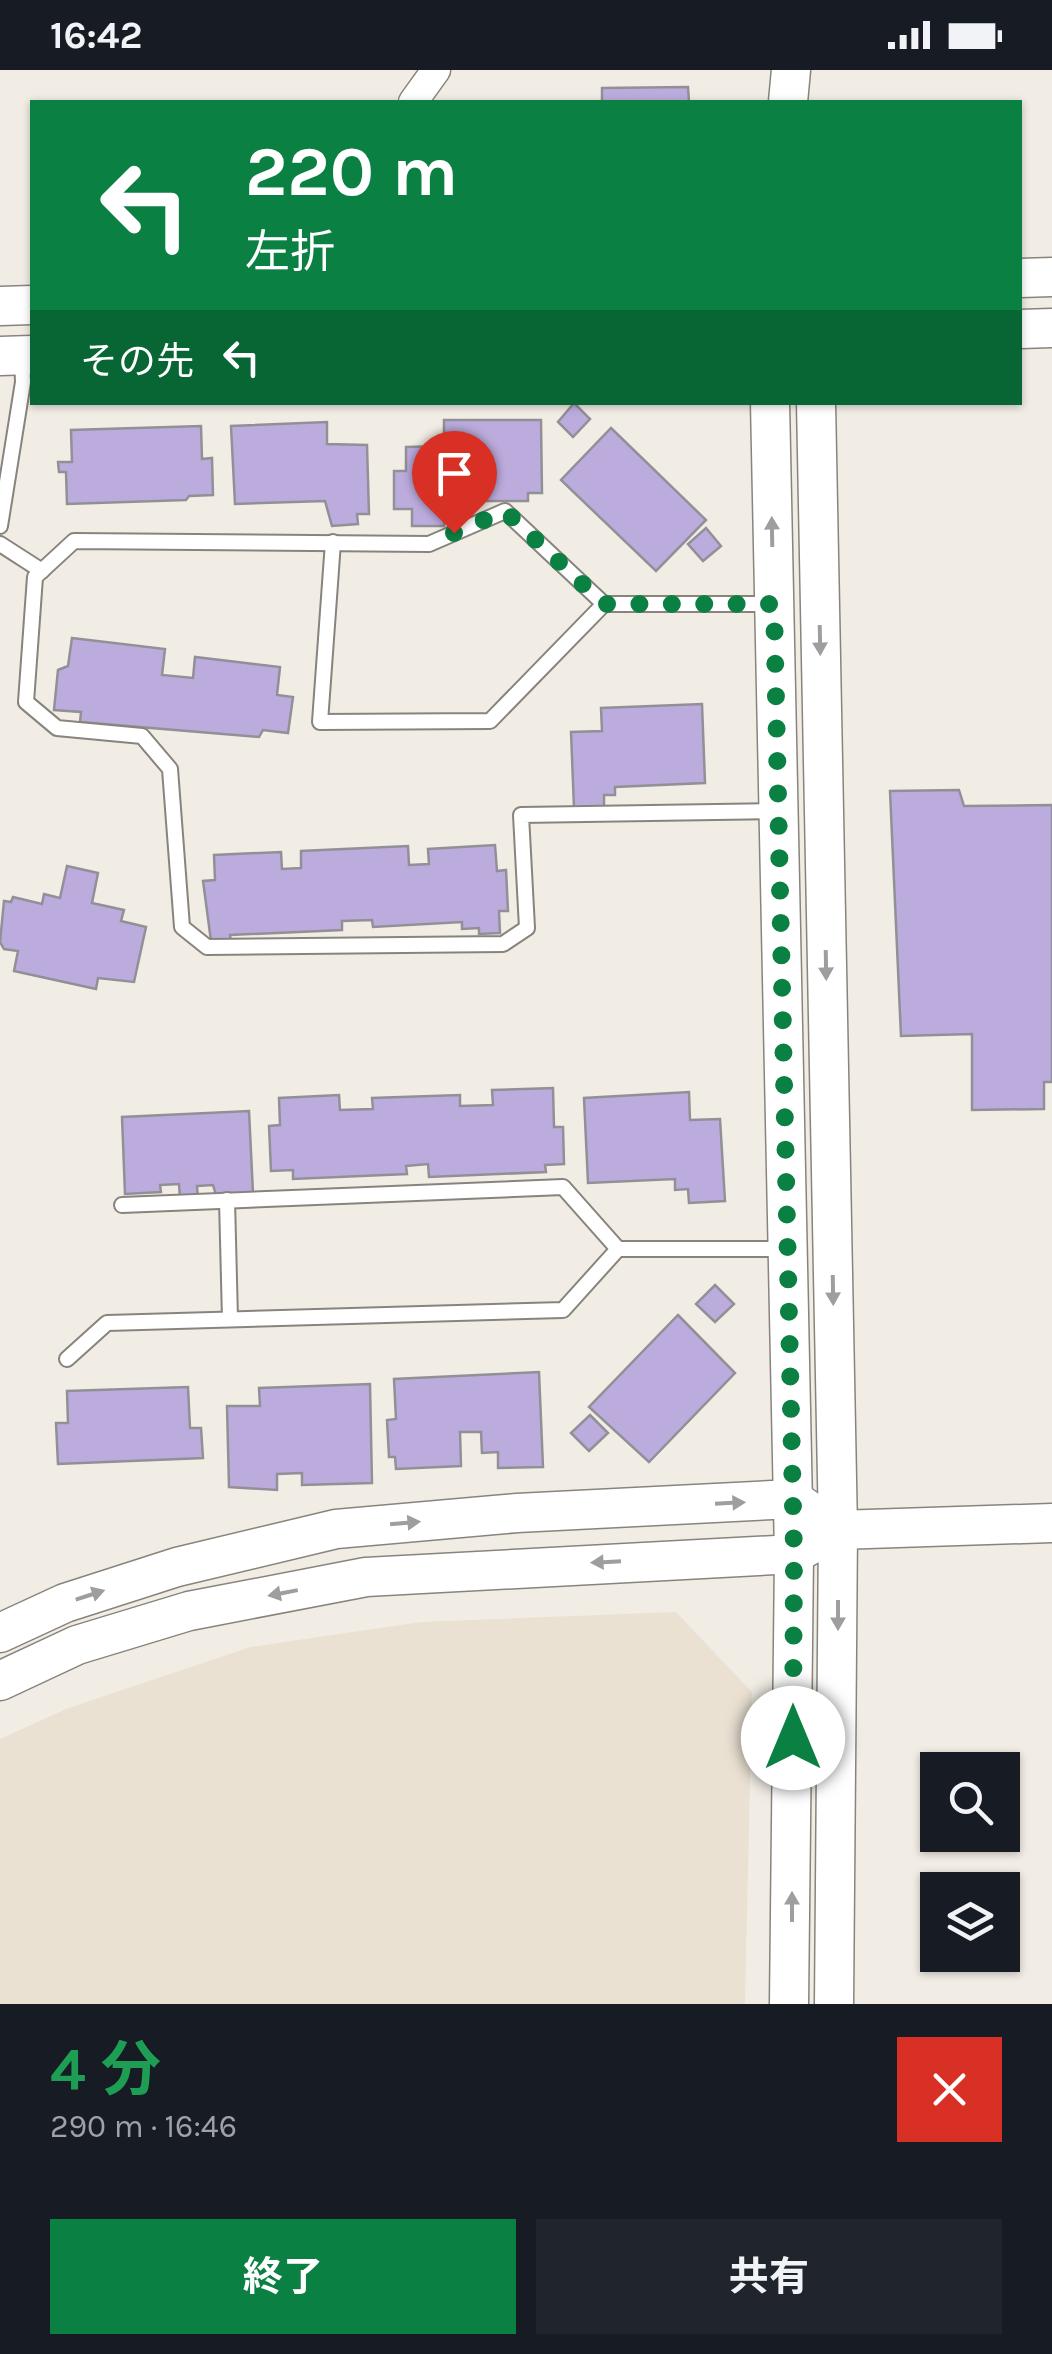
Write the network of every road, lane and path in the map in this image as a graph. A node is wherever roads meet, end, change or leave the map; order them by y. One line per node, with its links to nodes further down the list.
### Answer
1 (436, 70): 3 (street)
2 (792, 70): 4 (street)
3 (414, 100)
4 (788, 100)
5 (1052, 277): 6 (street)
6 (1022, 278)
7 (30, 305): 8 (street)
8 (0, 306)
9 (1052, 328): 10 (street)
10 (1022, 329)
11 (18, 355): 14 (lane)
12 (770, 405): 19 (street, one-way to 12)
13 (816, 405): 29 (street, one-way to 29)
14 (0, 526)
15 (333, 542): 17 (lane); 18 (lane); 18 (lane)
16 (0, 544): 17 (lane)
17 (42, 571): 20 (lane)
18 (604, 604): 19 (lane)
19 (774, 604): 20 (street)
20 (778, 812): 24 (street)
21 (227, 1200): 22 (lane); 23 (lane); 25 (lane)
22 (122, 1204)
23 (618, 1249): 24 (lane); 25 (lane)
24 (787, 1250): 27 (street)
25 (230, 1319): 26 (lane)
26 (68, 1359)
27 (792, 1500): 29 (street); 30 (street); 31 (street, one-way to 27)
28 (1052, 1523): 29 (street)
29 (838, 1530): 30 (street); 34 (street, one-way to 34)
30 (794, 1554): 32 (street, one-way to 32); 33 (street, one-way to 30)
31 (0, 1634)
32 (0, 1681)
33 (789, 2004)
34 (834, 2004)

